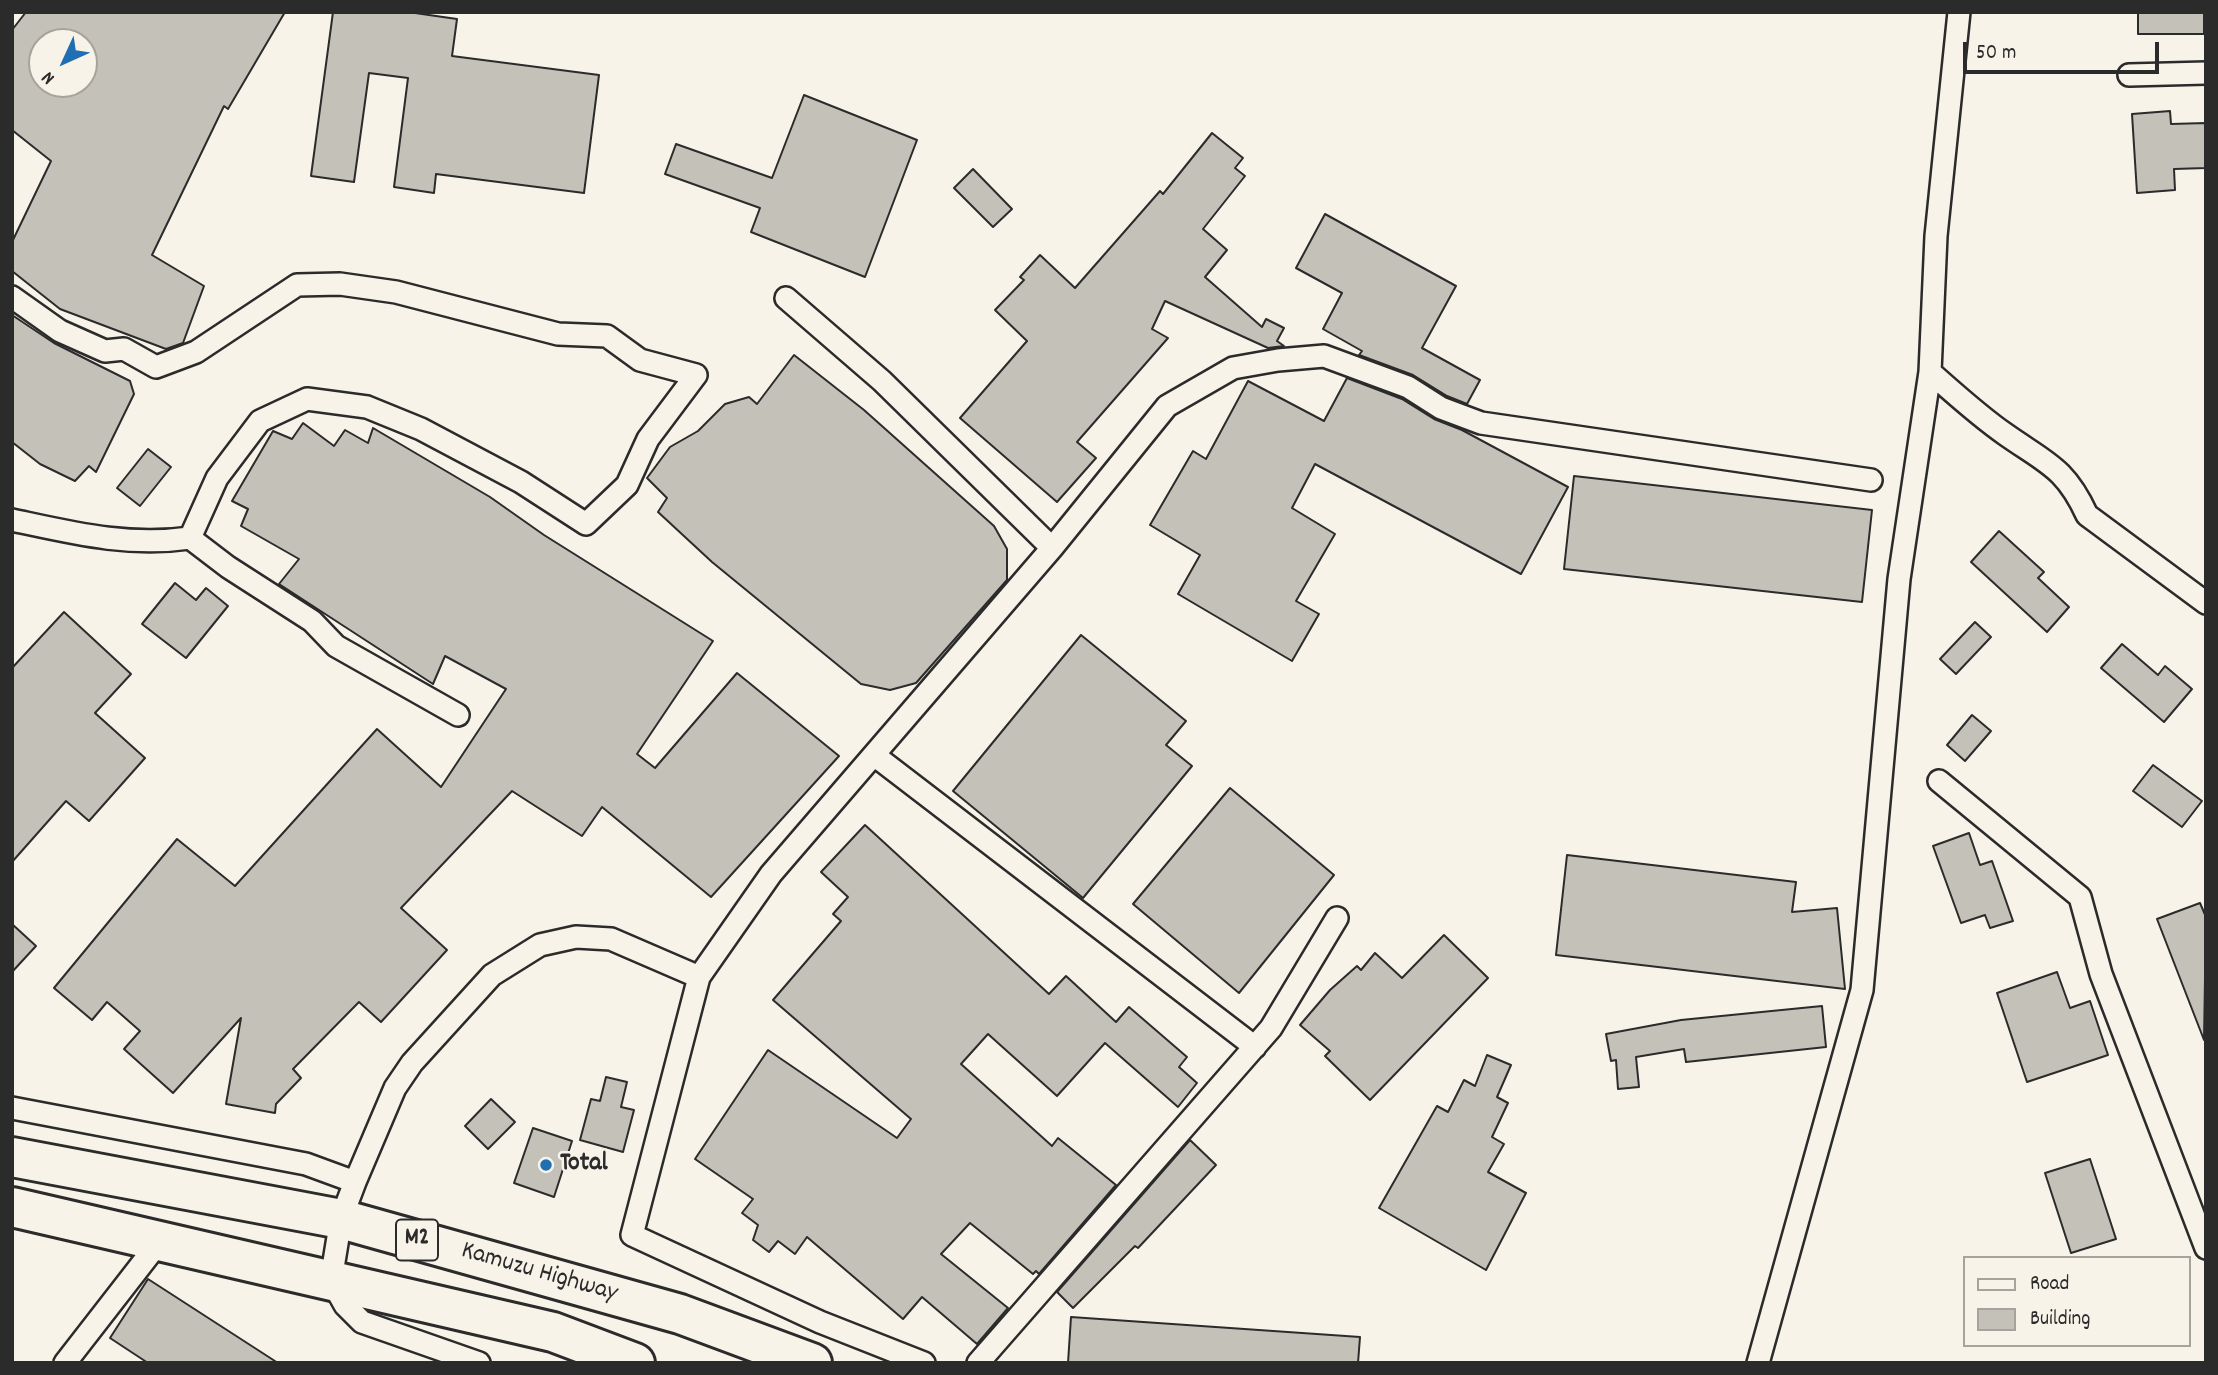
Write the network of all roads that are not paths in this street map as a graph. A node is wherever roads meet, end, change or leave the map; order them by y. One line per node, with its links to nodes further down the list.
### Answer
1 (1959, 12): 6 (street)
2 (2206, 74): 3 (street)
3 (2129, 75)
4 (12, 297): 9 (street)
5 (786, 298): 10 (street)
6 (1930, 372): 11 (street); 32 (street)
7 (1871, 480): 10 (street)
8 (12, 520): 9 (street)
9 (190, 538): 12 (street)
10 (1052, 548): 13 (street)
11 (2206, 603)
12 (458, 715)
13 (874, 755): 16 (street); 17 (street)
14 (1939, 781): 24 (street)
15 (1337, 918): 17 (street)
16 (699, 977): 20 (street); 30 (street)
17 (1255, 1047): 31 (street)
18 (12, 1108): 20 (street)
19 (12, 1157): 22 (highway, Kamuzu Highway / M2)
20 (355, 1182): 22 (street)
21 (12, 1207): 23 (highway, Kamuzu Highway / M2)
22 (341, 1219): 25 (street); 29 (highway, Kamuzu Highway / M2)
23 (159, 1242): 25 (highway, Kamuzu Highway / M2); 26 (street)
24 (2206, 1248)
25 (331, 1280): 27 (street); 28 (highway, Kamuzu Highway / M2)
26 (65, 1363)
27 (480, 1363)
28 (635, 1363)
29 (812, 1363)
30 (924, 1363)
31 (978, 1363)
32 (1758, 1363)

